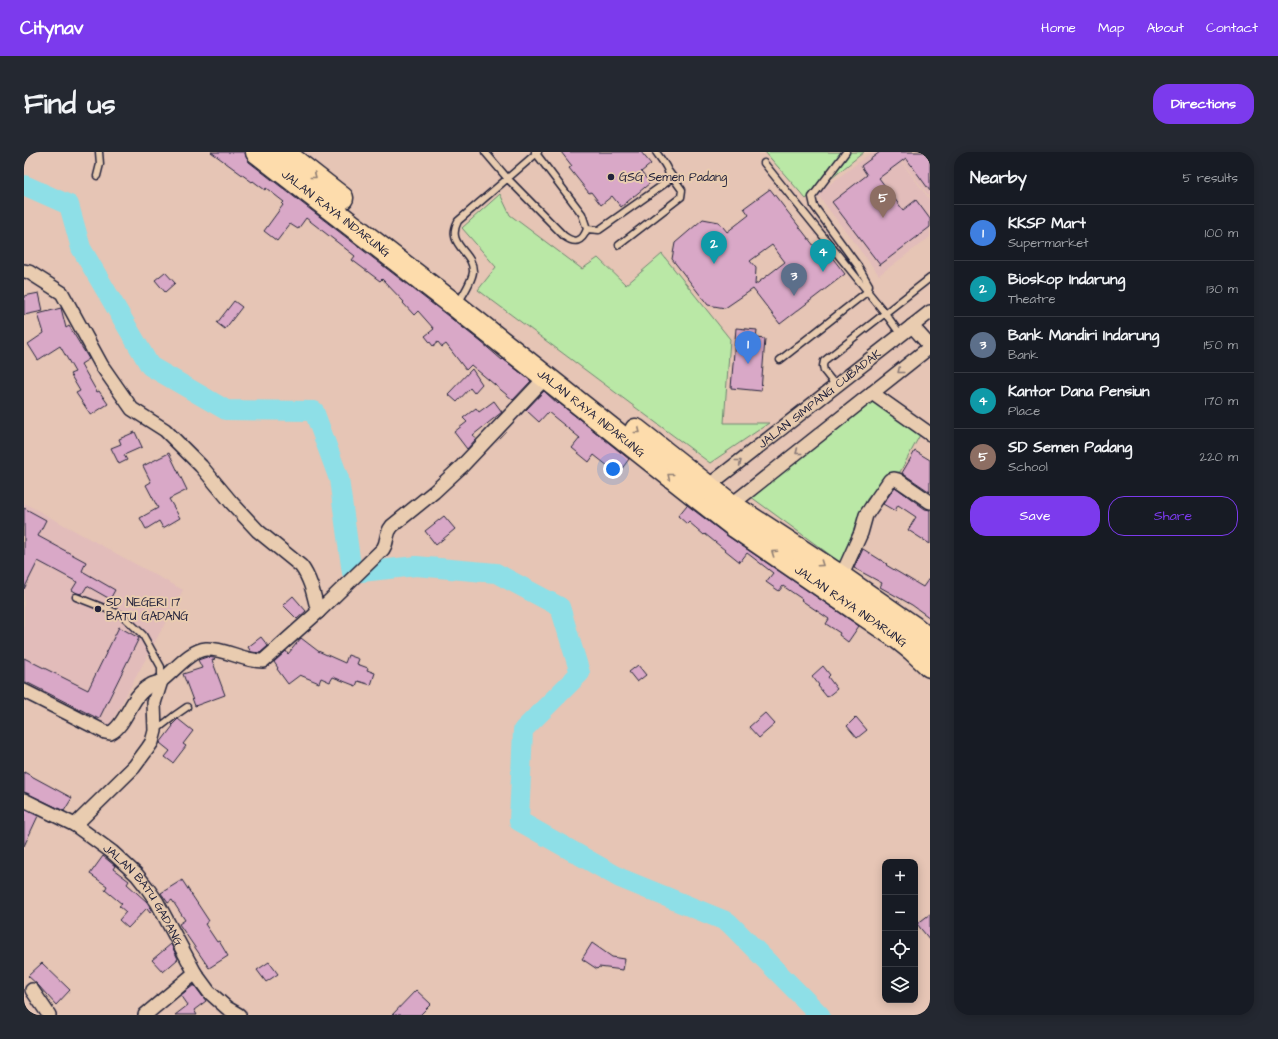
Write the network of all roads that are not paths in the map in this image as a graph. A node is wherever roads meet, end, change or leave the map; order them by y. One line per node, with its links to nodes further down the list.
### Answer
1 (99, 152): 10 (lane)
2 (257, 152): 17 (highway, JALAN RAYA INDARUNG)
3 (283, 152): 17 (highway, JALAN RAYA INDARUNG, one-way to 17)
4 (485, 152): 11 (lane)
5 (656, 152): 9 (lane)
6 (846, 152): 16 (lane)
7 (537, 153): 11 (lane); 12 (lane)
8 (764, 164): 16 (lane)
9 (668, 171): 12 (lane); 13 (lane)
10 (97, 176)
11 (508, 179): 12 (lane); 17 (lane)
12 (587, 229)
13 (619, 245)
14 (24, 271): 33 (street)
15 (930, 278): 19 (lane)
16 (868, 292): 19 (lane); 23 (lane)
17 (460, 300): 24 (highway, JALAN RAYA INDARUNG); 28 (highway, JALAN RAYA INDARUNG, one-way to 28)
18 (930, 312): 20 (street, JALAN SIMPANG CUBADAK)
19 (886, 313): 21 (lane); 25 (lane)
20 (912, 326): 21 (street, JALAN SIMPANG CUBADAK); 22 (street)
21 (901, 335): 25 (street, JALAN SIMPANG CUBADAK)
22 (930, 346): 26 (street, one-way to 26)
23 (780, 360)
24 (546, 377): 28 (highway, JALAN RAYA INDARUNG, one-way to 24); 33 (street)
25 (836, 386): 28 (street, JALAN SIMPANG CUBADAK, one-way to 25)
26 (872, 393): 27 (street); 30 (street, one-way to 30)
27 (930, 434)
28 (702, 491): 30 (highway, JALAN RAYA INDARUNG)
29 (930, 502): 31 (street)
30 (722, 507): 31 (highway, JALAN RAYA INDARUNG, one-way to 31); 35 (highway, JALAN RAYA INDARUNG, one-way to 30)
31 (845, 569): 34 (highway, JALAN RAYA INDARUNG)
32 (76, 597): 36 (lane)
33 (318, 612): 36 (street)
34 (930, 641)
35 (930, 666)
36 (161, 681): 37 (street); 39 (street)
37 (24, 691)
38 (187, 707): 39 (lane)
39 (155, 731): 41 (street)
40 (24, 800): 41 (street, JALAN BATU GADANG)
41 (75, 826): 42 (street, JALAN BATU GADANG)
42 (195, 973): 45 (street); 46 (street, JALAN BATU GADANG)
43 (32, 990): 44 (street)
44 (49, 1015)
45 (145, 1015)
46 (239, 1015)

